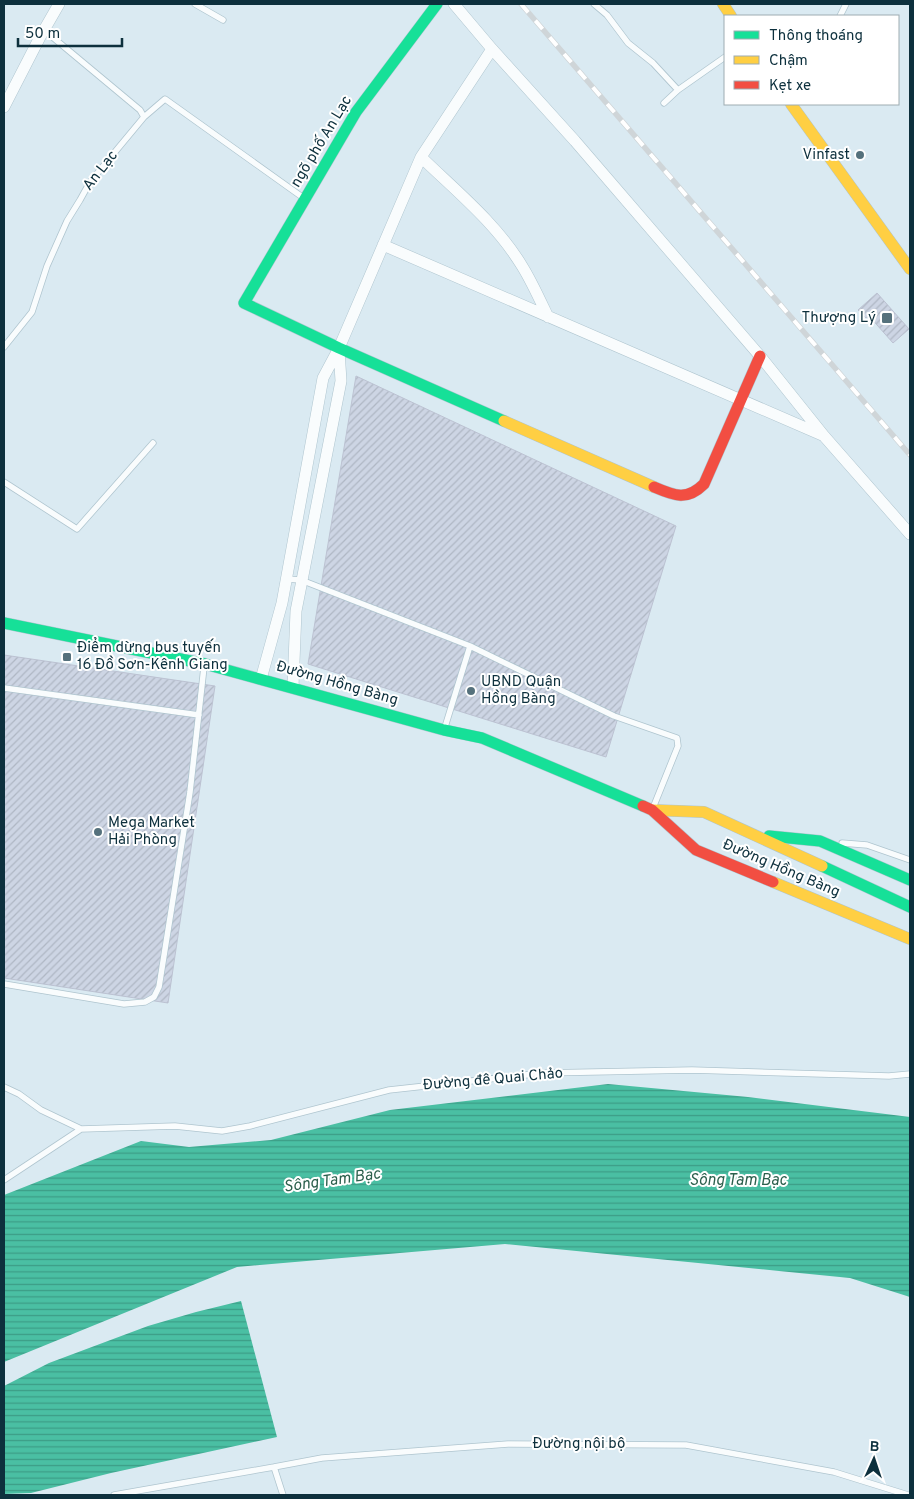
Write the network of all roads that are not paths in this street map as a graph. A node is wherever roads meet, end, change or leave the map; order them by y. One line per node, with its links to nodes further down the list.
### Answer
1 (59, 4): 9 (street)
2 (195, 4): 8 (lane)
3 (437, 4): 18 (main road, ngõ phố An Lạc)
4 (454, 4): 10 (street)
5 (594, 4): 12 (lane)
6 (723, 4): 7 (main road)
7 (730, 15)
8 (223, 20)
9 (44, 30): 15 (street); 16 (lane)
10 (492, 49): 17 (street); 24 (street)
11 (724, 58): 12 (lane)
12 (678, 90): 13 (lane)
13 (664, 102)
14 (792, 105): 20 (main road)
15 (4, 107)
16 (144, 118): 18 (lane, An Lạc); 22 (lane, An Lạc)
17 (420, 157): 19 (street); 21 (street)
18 (305, 199): 23 (main road, ngõ phố An Lạc)
19 (383, 245): 21 (street); 23 (street)
20 (908, 263)
21 (548, 317): 25 (street)
22 (4, 347)
23 (339, 348): 25 (main road); 30 (street); 31 (street)
24 (760, 356): 25 (main road); 26 (street)
25 (741, 400): 26 (street)
26 (824, 436): 29 (street)
27 (153, 442): 28 (lane)
28 (4, 482)
29 (910, 534)
30 (286, 578): 31 (lane); 35 (street)
31 (301, 580): 33 (lane); 36 (street)
32 (4, 623): 34 (main road, Đường Hồng Bàng)
33 (470, 646): 39 (lane); 40 (lane)
34 (205, 664): 35 (main road, Đường Hồng Bàng); 38 (lane)
35 (261, 679): 36 (main road, Đường Hồng Bàng)
36 (292, 687): 39 (main road, Đường Hồng Bàng)
37 (4, 688): 38 (lane)
38 (199, 715): 47 (lane)
39 (444, 730): 40 (main road, Đường Hồng Bàng)
40 (652, 810): 41 (main road, Đường Hồng Bàng); 46 (main road, Đường Hồng Bàng)
41 (754, 834): 42 (main road); 45 (main road, Đường Hồng Bàng)
42 (820, 841): 43 (lane); 44 (main road)
43 (910, 860)
44 (910, 880)
45 (910, 907)
46 (910, 939)
47 (4, 984)
48 (910, 1074): 50 (lane, Đường đê Quai Chảo)
49 (4, 1087): 50 (lane, Đường đê Quai Chảo)
50 (80, 1129): 51 (lane)
51 (4, 1180)
52 (274, 1467): 53 (lane, Đường nội bộ); 54 (lane); 55 (lane, Đường nội bộ)
53 (114, 1495)
54 (283, 1495)
55 (908, 1495)

